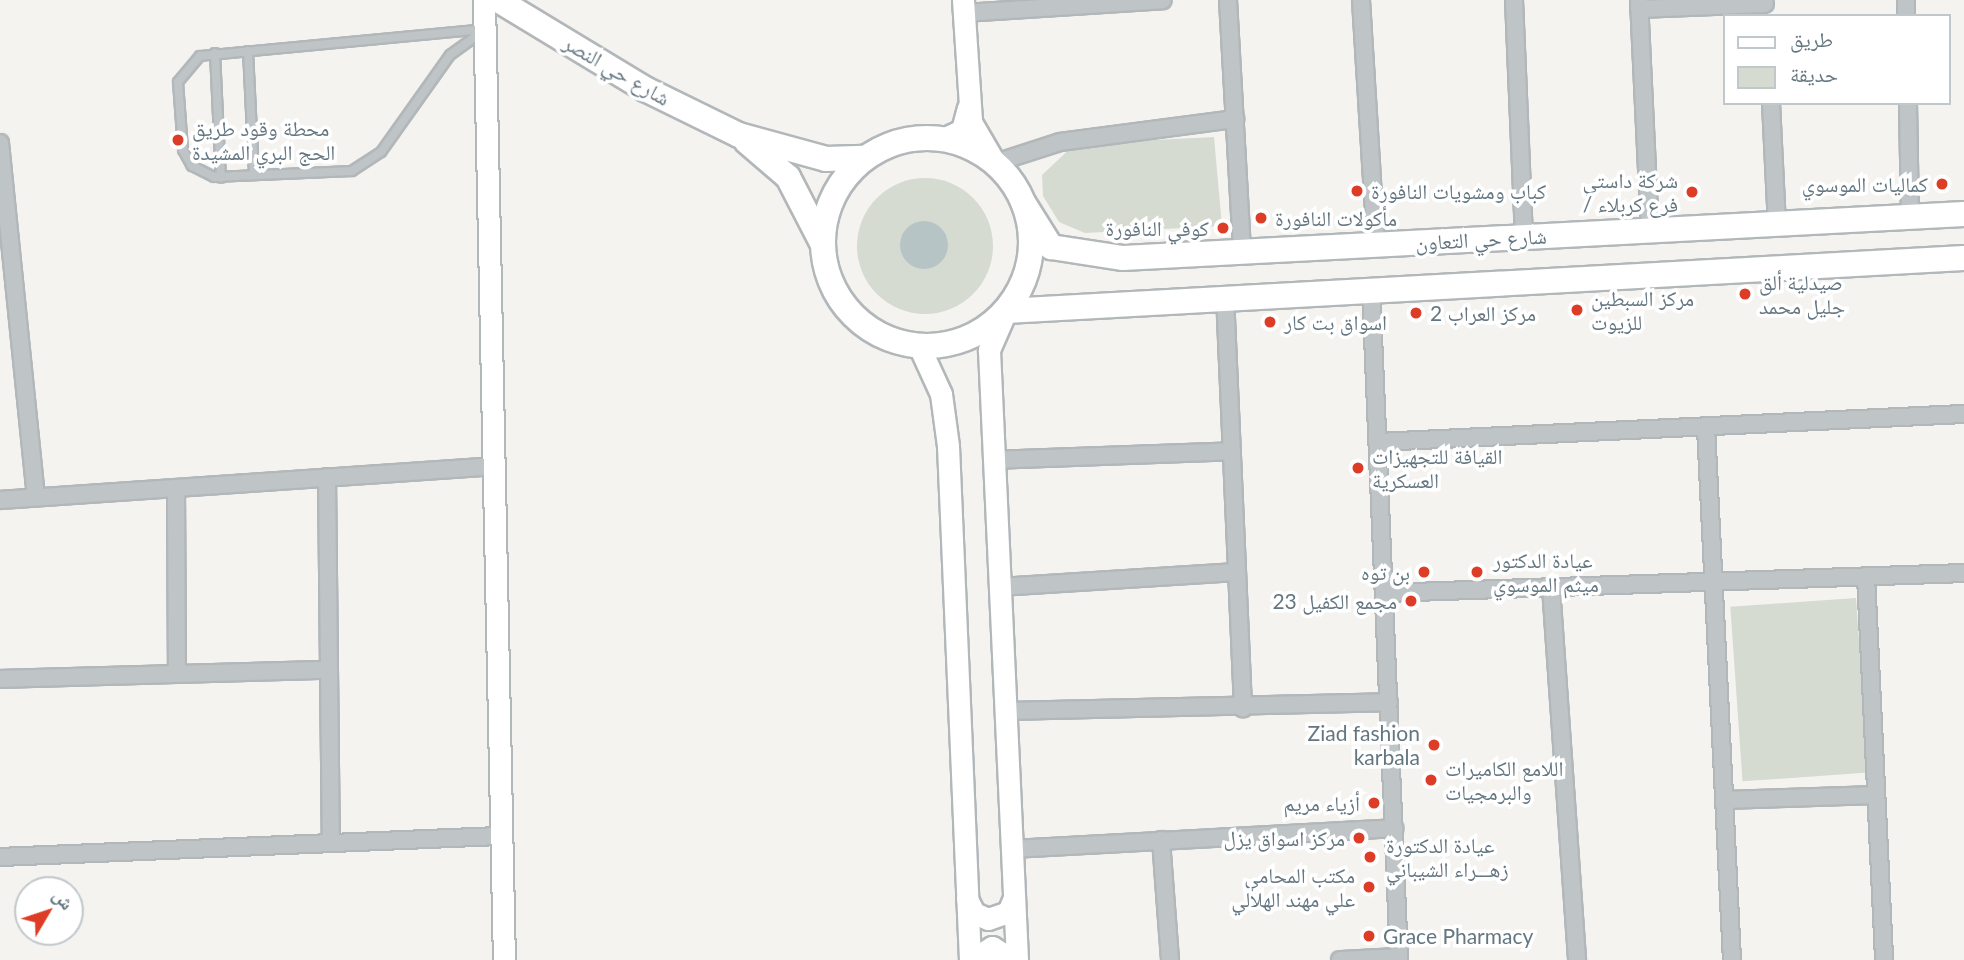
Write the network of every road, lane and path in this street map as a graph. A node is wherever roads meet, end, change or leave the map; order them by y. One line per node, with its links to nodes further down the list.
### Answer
1 (484, 0): 10 (main road)
2 (498, 0): 17 (main road, شارع حي النصر)
3 (1163, 0): 8 (street)
4 (1228, 0): 16 (street)
5 (1361, 0): 31 (street)
6 (1514, 0): 29 (street)
7 (1639, 4): 9 (street); 28 (street)
8 (963, 7): 15 (main road)
9 (1766, 7)
10 (486, 29): 11 (lane); 22 (lane); 43 (main road)
11 (248, 51): 12 (lane); 22 (lane)
12 (215, 53): 23 (lane); 23 (lane)
13 (1771, 105): 27 (street)
14 (1908, 105): 26 (street)
15 (969, 106): 18 (main road); 21 (main road)
16 (1235, 119): 21 (street); 32 (street)
17 (739, 135): 20 (main road); 30 (main road)
18 (943, 139): 20 (main road); 21 (main road)
19 (0, 143): 46 (street)
20 (864, 158): 30 (main road)
21 (995, 163): 24 (main road)
22 (254, 176): 23 (lane)
23 (221, 178)
24 (1024, 204): 32 (main road, شارع حي التعاون); 36 (main road)
25 (1964, 214): 26 (main road, شارع حي التعاون)
26 (1910, 217): 27 (main road, شارع حي التعاون)
27 (1777, 224): 28 (main road, شارع حي التعاون)
28 (1650, 230): 29 (main road, شارع حي التعاون)
29 (1524, 237): 31 (main road, شارع حي التعاون)
30 (822, 244): 37 (main road)
31 (1376, 245): 32 (main road, شارع حي التعاون)
32 (1242, 252)
33 (1964, 258): 34 (main road, شارع حي التعاون)
34 (1371, 288): 35 (main road, شارع حي التعاون); 40 (street)
35 (1225, 295): 36 (main road, شارع حي التعاون); 41 (street)
36 (1006, 311): 37 (main road); 42 (main road)
37 (919, 346): 70 (main road)
38 (1964, 414): 39 (street)
39 (1706, 427): 40 (street); 51 (street)
40 (1378, 442): 54 (street)
41 (1232, 451): 42 (street); 48 (street)
42 (992, 460): 52 (main road)
43 (493, 466): 44 (street); 64 (main road)
44 (327, 477): 45 (street); 55 (street)
45 (176, 488): 46 (street); 56 (street)
46 (36, 497): 47 (street)
47 (0, 499)
48 (1237, 572): 52 (street); 59 (street)
49 (1964, 573): 50 (street)
50 (1866, 576): 51 (street); 61 (street)
51 (1714, 581): 53 (street); 62 (street)
52 (999, 587): 60 (main road)
53 (1551, 587): 54 (street); 77 (street)
54 (1384, 593): 58 (street)
55 (330, 670): 56 (street); 66 (street)
56 (177, 674): 57 (street)
57 (0, 679)
58 (1388, 702): 59 (street); 63 (street)
59 (1243, 709): 60 (street)
60 (1004, 711): 67 (main road)
61 (1876, 795): 62 (street); 79 (street)
62 (1725, 800): 78 (street)
63 (1394, 828): 65 (street); 71 (street)
64 (500, 836): 66 (street); 72 (main road)
65 (1161, 840): 67 (street); 75 (street)
66 (331, 843): 68 (street)
67 (1011, 849): 69 (main road)
68 (0, 857)
69 (1014, 898): 70 (main road); 74 (main road)
70 (967, 899): 73 (main road)
71 (1399, 959): 76 (street)
72 (504, 960)
73 (971, 960): 74 (main road)
74 (1015, 960)
75 (1170, 960)
76 (1340, 960)
77 (1577, 960)
78 (1732, 960)
79 (1884, 960)

